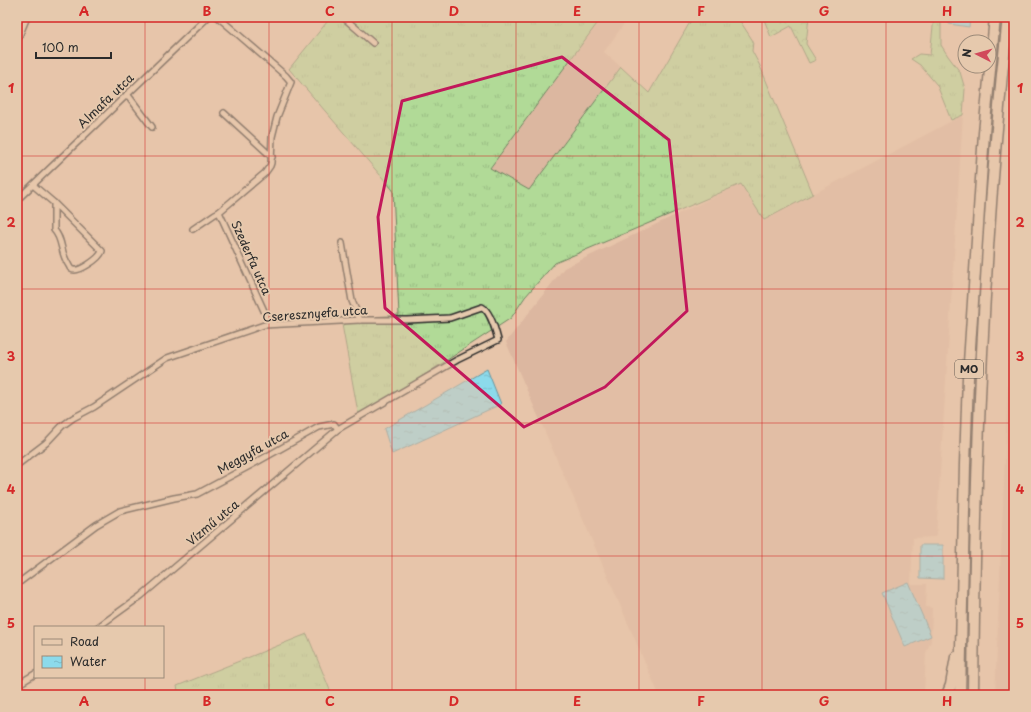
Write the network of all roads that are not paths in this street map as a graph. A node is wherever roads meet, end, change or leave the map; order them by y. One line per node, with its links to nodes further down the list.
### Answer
1 (27, 17): 7 (street)
2 (208, 17): 9 (street, Almafa utca)
3 (218, 17): 12 (street, Szederfa utca)
4 (343, 17): 8 (street)
5 (995, 17): 25 (highway, M0)
6 (1008, 17): 32 (highway, M0)
7 (17, 41)
8 (373, 43)
9 (127, 94): 11 (street); 13 (street, Almafa utca)
10 (224, 113): 12 (street)
11 (152, 126)
12 (272, 158): 16 (street, Szederfa utca)
13 (33, 185): 14 (street, Almafa utca); 15 (street)
14 (17, 200)
15 (54, 203): 15 (street)
16 (219, 212): 17 (street); 20 (street, Szederfa utca)
17 (193, 229)
18 (342, 243): 19 (street)
19 (360, 320): 20 (street, Cseresznyefa utca); 21 (street, Cseresznyefa utca)
20 (270, 324): 22 (street, Cseresznyefa utca)
21 (338, 429): 23 (street, Meggyfa utca); 24 (street, Vízmű utca)
22 (17, 465)
23 (17, 584)
24 (99, 626)
25 (961, 628): 30 (highway); 31 (highway, M0)
26 (34, 675): 27 (street)
27 (17, 685)
28 (17, 690): 29 (main road)
29 (19, 695)
30 (947, 695)
31 (960, 695)
32 (973, 695)

